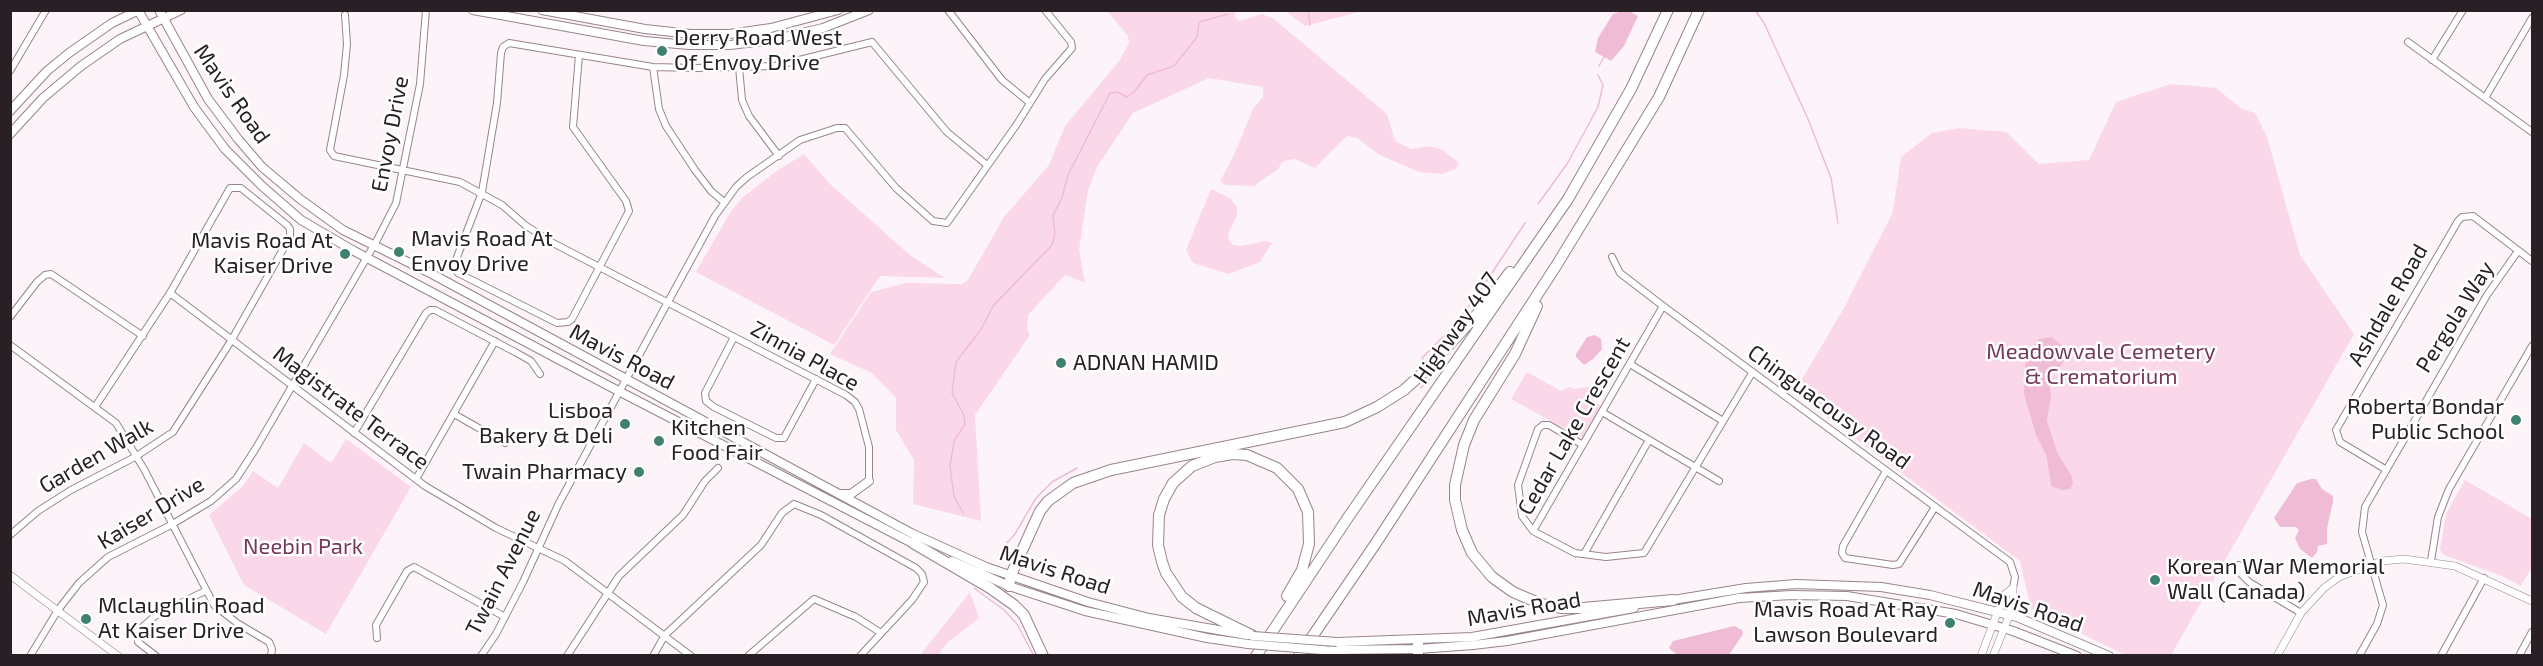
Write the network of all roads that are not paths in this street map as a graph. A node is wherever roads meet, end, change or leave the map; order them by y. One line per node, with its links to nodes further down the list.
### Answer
1 (46, 10): 23 (street)
2 (182, 10): 14 (main road)
3 (426, 10): 31 (street, Envoy Drive)
4 (473, 10): 7 (main road)
5 (542, 10): 6 (main road)
6 (838, 10)
7 (869, 10)
8 (948, 10): 25 (street)
9 (1045, 10): 25 (street)
10 (1668, 10): 35 (highway, Highway 407)
11 (1699, 10): 41 (highway)
12 (2463, 10): 20 (street)
13 (139, 11): 17 (main road, Mavis Road); 26 (main road)
14 (161, 14): 17 (main road); 34 (main road, Mavis Road)
15 (345, 15): 31 (street, Zinnia Place)
16 (2532, 18): 24 (street)
17 (146, 25): 28 (main road); 38 (main road, Mavis Road)
18 (2408, 42): 20 (street)
19 (579, 55): 21 (street); 32 (street); 40 (street)
20 (2432, 60): 24 (street)
21 (653, 67): 22 (street); 33 (street)
22 (739, 67): 29 (street); 30 (street)
23 (10, 71)
24 (2485, 98): 27 (street)
25 (1030, 103): 30 (street)
26 (10, 111)
27 (2532, 132)
28 (10, 134)
29 (778, 156): 30 (street, Twain Avenue); 33 (street, Twain Avenue)
30 (987, 165)
31 (404, 171): 32 (street, Zinnia Place); 34 (street, Envoy Drive)
32 (482, 192): 40 (street, Zinnia Place); 40 (street)
33 (724, 202): 43 (street, Twain Avenue)
34 (374, 245): 38 (street, Envoy Drive); 55 (main road, Mavis Road)
35 (1534, 248): 88 (highway); 100 (highway, Highway 407)
36 (2518, 251): 39 (street, Ashdale Road); 70 (street, Pergola Way); 70 (street, Ashdale Road)
37 (1612, 257): 44 (street, Chinguacousy Road)
38 (366, 258): 57 (street, Kaiser Drive); 58 (main road, Mavis Road)
39 (2532, 261)
40 (600, 266): 43 (street, Zinnia Place)
41 (1556, 266): 92 (highway); 102 (highway)
42 (170, 293): 46 (street); 48 (street, Magistrate Terrace); 48 (street)
43 (667, 303): 47 (street, Zinnia Place); 55 (street, Twain Avenue)
44 (1664, 306): 52 (street, Cedar Lake Crescent); 53 (street, Chinguacousy Road)
45 (10, 317): 46 (street)
46 (143, 336): 59 (street)
47 (734, 337): 56 (street, Zinnia Place); 56 (street)
48 (231, 341): 57 (street, Magistrate Terrace); 67 (street, Garden Walk)
49 (495, 341): 54 (street); 61 (street); 63 (street)
50 (10, 345): 59 (street)
51 (2532, 346): 83 (street)
52 (1630, 364): 60 (street, Cedar Lake Crescent); 62 (street)
53 (1752, 373): 62 (street, Cedar Lake Crescent); 71 (street, Chinguacousy Road)
54 (540, 374)
55 (627, 379): 58 (street, Twain Avenue); 75 (main road, Mavis Road)
56 (816, 379): 73 (street, Zinnia Place)
57 (293, 387): 63 (street, Magistrate Terrace); 77 (street, Kaiser Drive)
58 (620, 392): 80 (main road, Mavis Road); 81 (street, Twain Avenue)
59 (95, 407): 67 (street)
60 (1602, 412): 64 (street); 66 (street, Cedar Lake Crescent)
61 (454, 414): 65 (street); 72 (street)
62 (1723, 421): 68 (street, Cedar Lake Crescent)
63 (354, 433): 72 (street, Magistrate Terrace)
64 (1650, 440): 68 (street); 82 (street)
65 (505, 443)
66 (1583, 445): 78 (street, Cedar Lake Crescent); 78 (street)
67 (135, 457): 77 (street); 79 (street, Garden Walk)
68 (1696, 467): 74 (street); 82 (street, Cedar Lake Crescent)
69 (718, 468): 91 (street)
70 (2385, 469): 84 (street, Pergola Way)
71 (1886, 471): 76 (street, Chinguacousy Road); 76 (street)
72 (416, 479): 81 (street, Magistrate Terrace)
73 (869, 481): 75 (main road)
74 (1719, 481)
75 (838, 494): 80 (main road, Mavis Road)
76 (1935, 507): 89 (street, Chinguacousy Road)
77 (171, 525): 90 (street); 94 (street, Kaiser Drive)
78 (1533, 531): 82 (street, Cedar Lake Crescent)
79 (10, 536)
80 (910, 538): 88 (main road, Mavis Road); 120 (highway)
81 (537, 549): 91 (street, Magistrate Terrace); 98 (street, Twain Avenue)
82 (1584, 554)
83 (2431, 561): 84 (street); 87 (street)
84 (2373, 564): 96 (street); 130 (street, Pergola Way)
85 (2239, 565): 96 (street)
86 (10, 575): 94 (street)
87 (2484, 578): 93 (street); 131 (street)
88 (1010, 580): 107 (main road, Mavis Road)
89 (2013, 588): 95 (street); 97 (street)
90 (205, 591): 112 (street); 113 (street)
91 (606, 592): 105 (street, Magistrate Terrace); 115 (street)
92 (1673, 600): 95 (main road, Mavis Road); 108 (main road, Mavis Road)
93 (2532, 601)
94 (58, 610): 110 (street, Kaiser Drive); 111 (street)
95 (1997, 612): 97 (main road, Mavis Road); 99 (street)
96 (2301, 613): 129 (street)
97 (2009, 615): 101 (street); 128 (main road, Mavis Road)
98 (505, 616): 106 (street); 114 (street, Twain Avenue)
99 (1992, 625): 101 (main road, Mavis Road); 108 (main road, Mavis Road); 125 (street)
100 (1274, 628): 107 (highway); 121 (highway, Highway 407)
101 (2003, 628): 126 (street); 127 (main road, Mavis Road)
102 (1317, 632): 122 (highway); 123 (highway)
103 (2532, 632): 132 (street)
104 (881, 633): 105 (street); 118 (street); 119 (street)
105 (665, 635): 116 (street); 117 (street, Magistrate Terrace)
106 (377, 638)
107 (1251, 640): 108 (main road, Mavis Road, bridge); 109 (main road, Mavis Road, bridge)
108 (1418, 648): 109 (main road, Mavis Road)
109 (1322, 650): 124 (highway)
110 (30, 656)
111 (118, 656)
112 (156, 656)
113 (271, 656)
114 (481, 656)
115 (567, 656)
116 (653, 656)
117 (691, 656)
118 (748, 656)
119 (860, 656)
120 (1042, 656)
121 (1256, 656)
122 (1299, 656)
123 (1306, 656)
124 (1341, 656)
125 (1981, 656)
126 (1992, 656)
127 (2077, 656)
128 (2109, 656)
129 (2277, 656)
130 (2359, 656)
131 (2441, 656)
132 (2518, 656)

